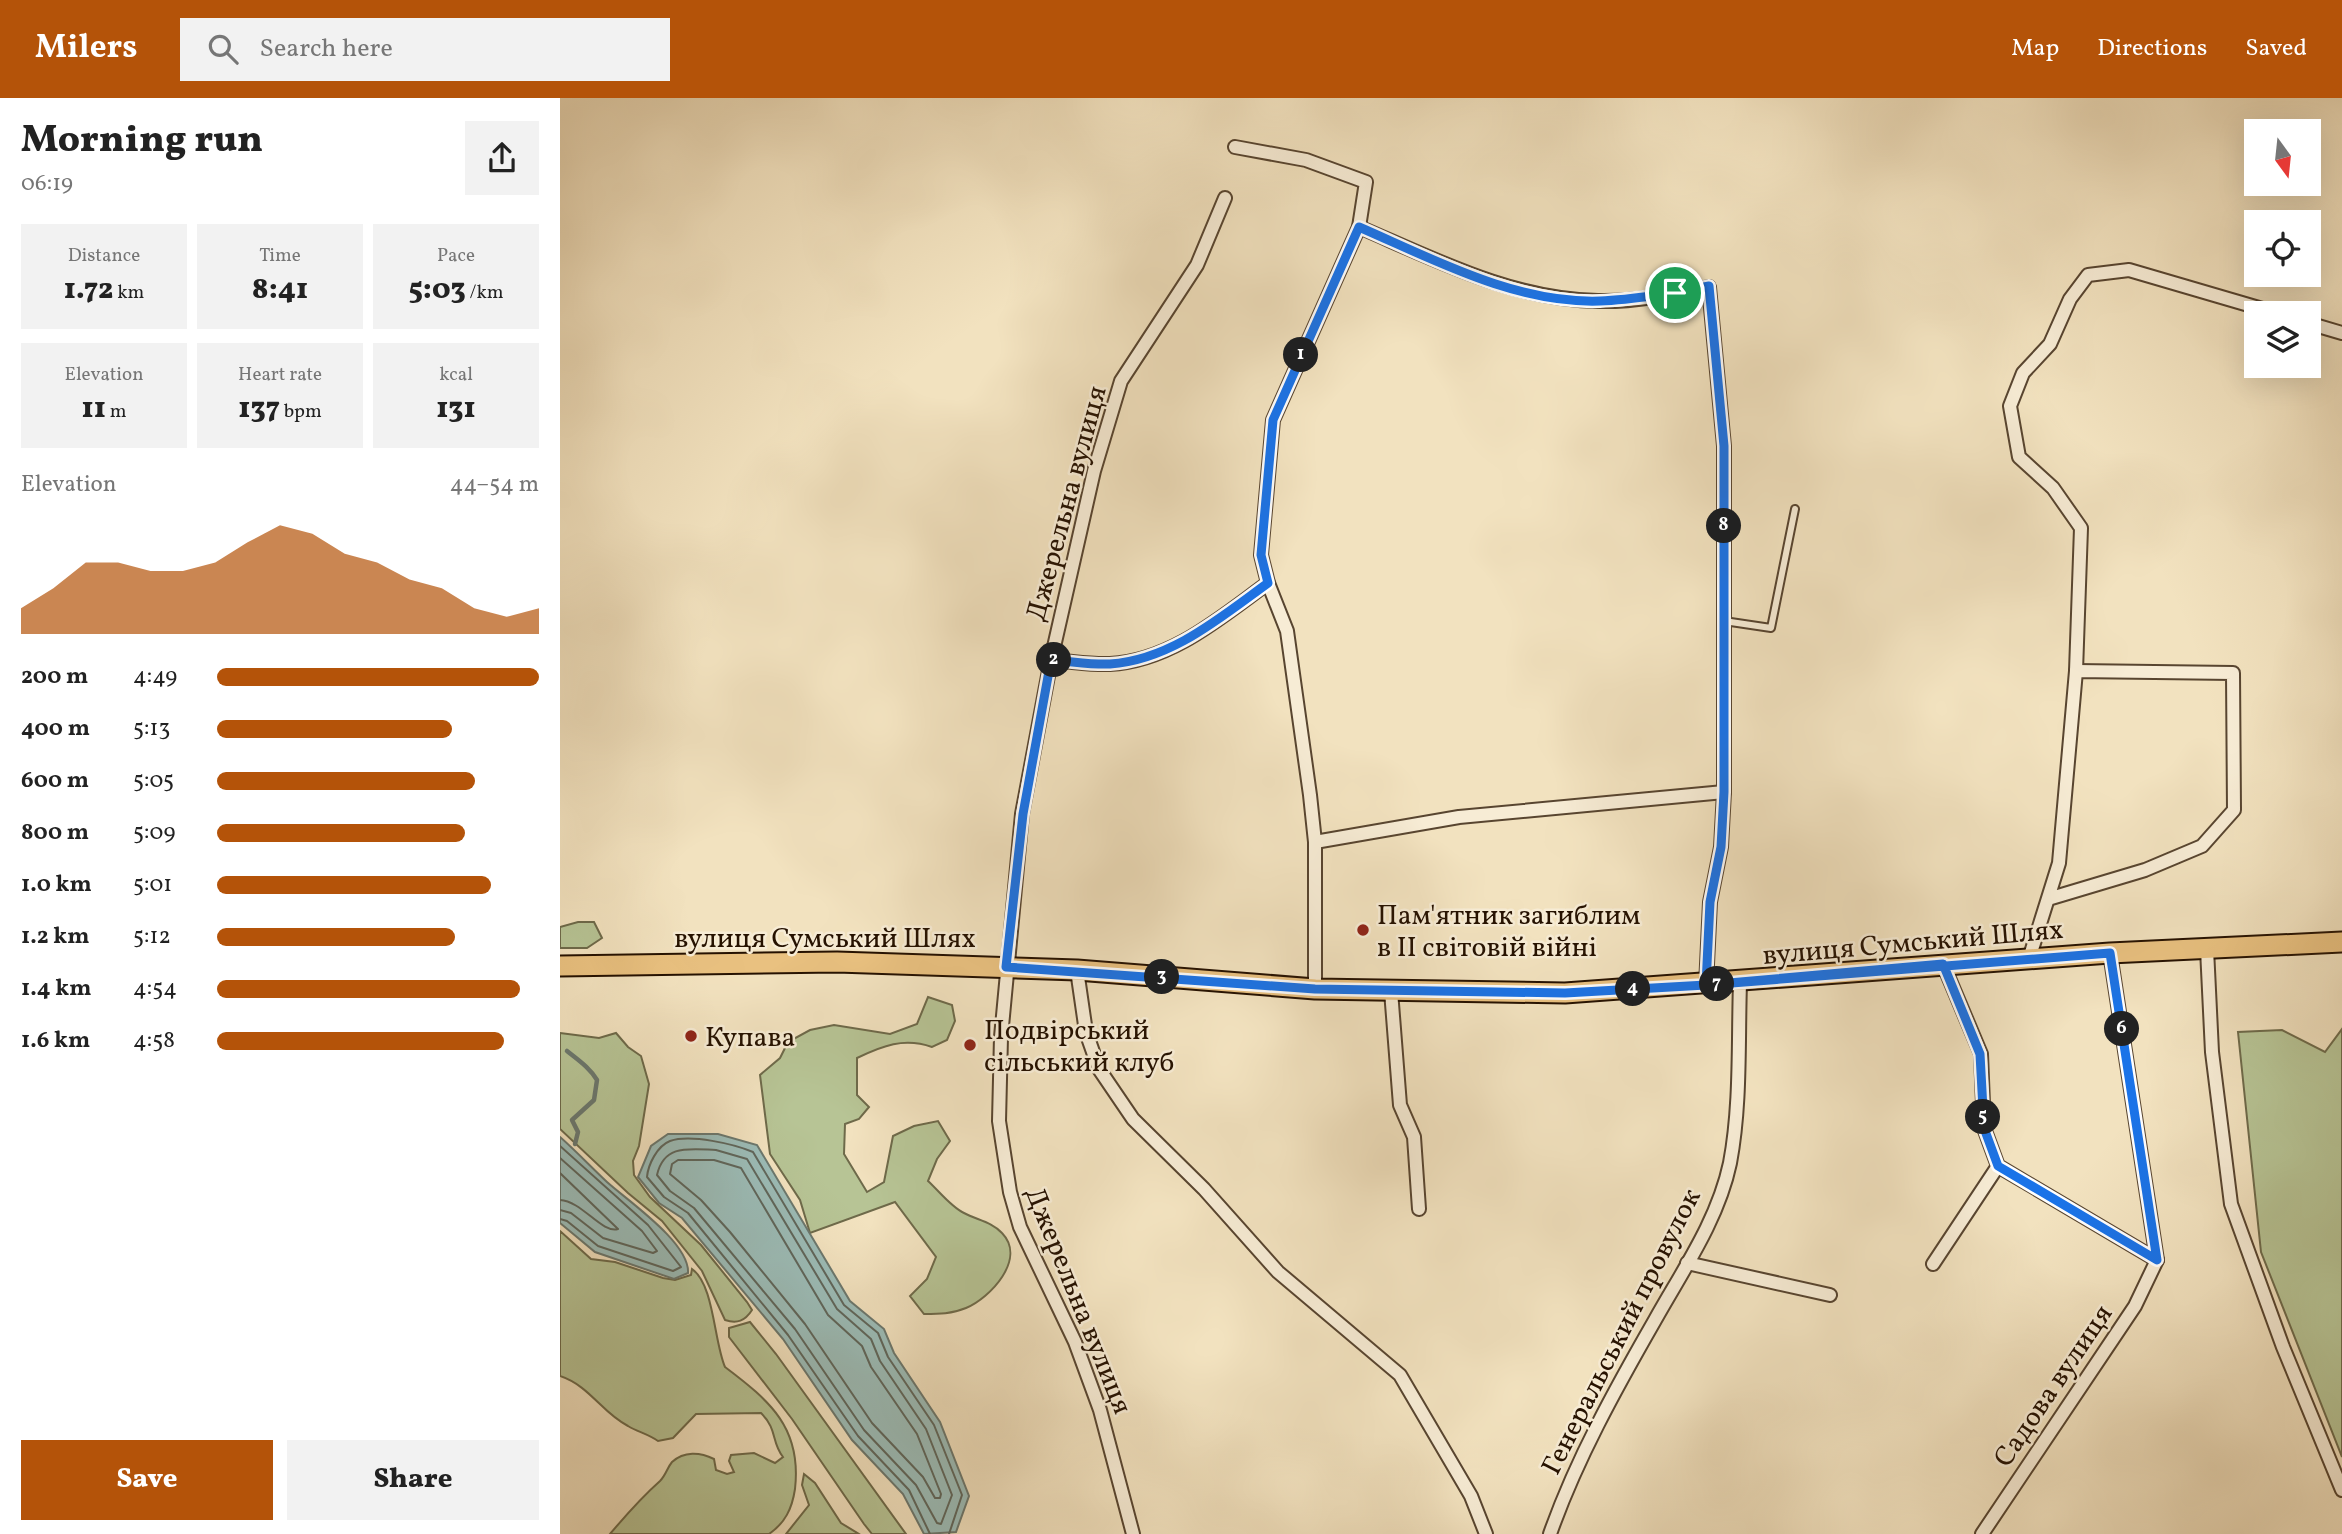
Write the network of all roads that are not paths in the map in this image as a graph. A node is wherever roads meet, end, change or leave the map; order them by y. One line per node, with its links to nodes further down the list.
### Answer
1 (1235, 147): 3 (street)
2 (1225, 198): 10 (street, Джерельна вулиця)
3 (1359, 227): 8 (street); 9 (street)
4 (2244, 304): 11 (street)
5 (2321, 327): 6 (street)
6 (2342, 333)
7 (1795, 509): 9 (lane)
8 (1268, 583): 10 (street); 13 (street)
9 (1729, 622): 12 (street)
10 (1051, 660): 21 (street, Джерельна вулиця)
11 (2076, 671): 14 (street); 14 (street)
12 (1724, 792): 13 (street); 24 (street)
13 (1315, 842): 25 (street)
14 (2048, 899): 18 (street)
15 (2342, 942): 16 (main road, вулиця Сумський Шлях)
16 (2207, 949): 17 (main road, вулиця Сумський Шлях); 33 (street)
17 (2110, 953): 18 (main road, вулиця Сумський Шлях); 29 (street)
18 (2029, 959): 19 (main road, вулиця Сумський Шлях)
19 (1943, 964): 23 (main road, вулиця Сумський Шлях); 27 (street)
20 (562, 965): 21 (main road, вулиця Сумський Шлях)
21 (1006, 967): 22 (main road, вулиця Сумський Шлях); 34 (street, Джерельна вулиця)
22 (1077, 971): 25 (main road, вулиця Сумський Шлях); 35 (street)
23 (1740, 983): 24 (main road, вулиця Сумський Шлях); 30 (street, Генеральський провулок)
24 (1706, 985): 26 (main road, вулиця Сумський Шлях)
25 (1315, 989): 26 (main road, вулиця Сумський Шлях)
26 (1391, 991): 28 (street)
27 (1998, 1166): 29 (street); 31 (street)
28 (1419, 1209)
29 (2157, 1260): 37 (street, Садова вулиця)
30 (1687, 1263): 32 (street); 36 (street, Генеральський провулок)
31 (1933, 1264)
32 (1830, 1295)
33 (2342, 1490)
34 (1133, 1534)
35 (1486, 1534)
36 (1550, 1534)
37 (1982, 1534)

